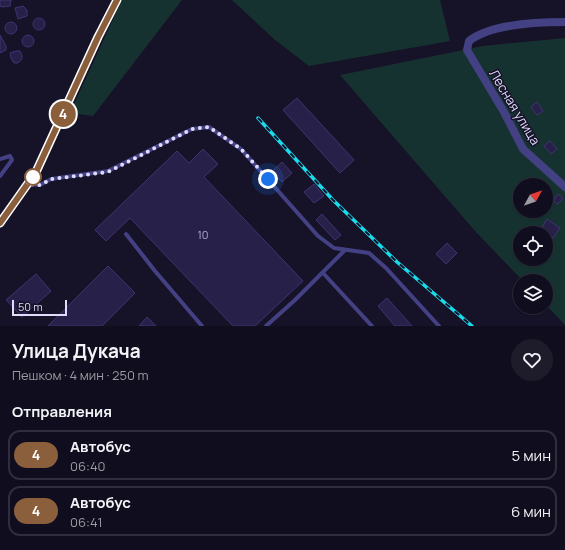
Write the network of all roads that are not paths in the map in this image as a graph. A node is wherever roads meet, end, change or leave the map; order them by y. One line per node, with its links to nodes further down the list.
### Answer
1 (117, 0): 5 (street)
2 (565, 22): 6 (street, Лесная улица)
3 (0, 159): 4 (lane)
4 (1, 175)
5 (27, 184): 7 (street); 9 (lane)
6 (565, 187)
7 (0, 223)
8 (126, 234): 11 (lane)
9 (345, 250): 10 (lane); 14 (lane)
10 (323, 273): 12 (lane); 13 (lane)
11 (202, 326)
12 (266, 326)
13 (372, 326)
14 (439, 326)

